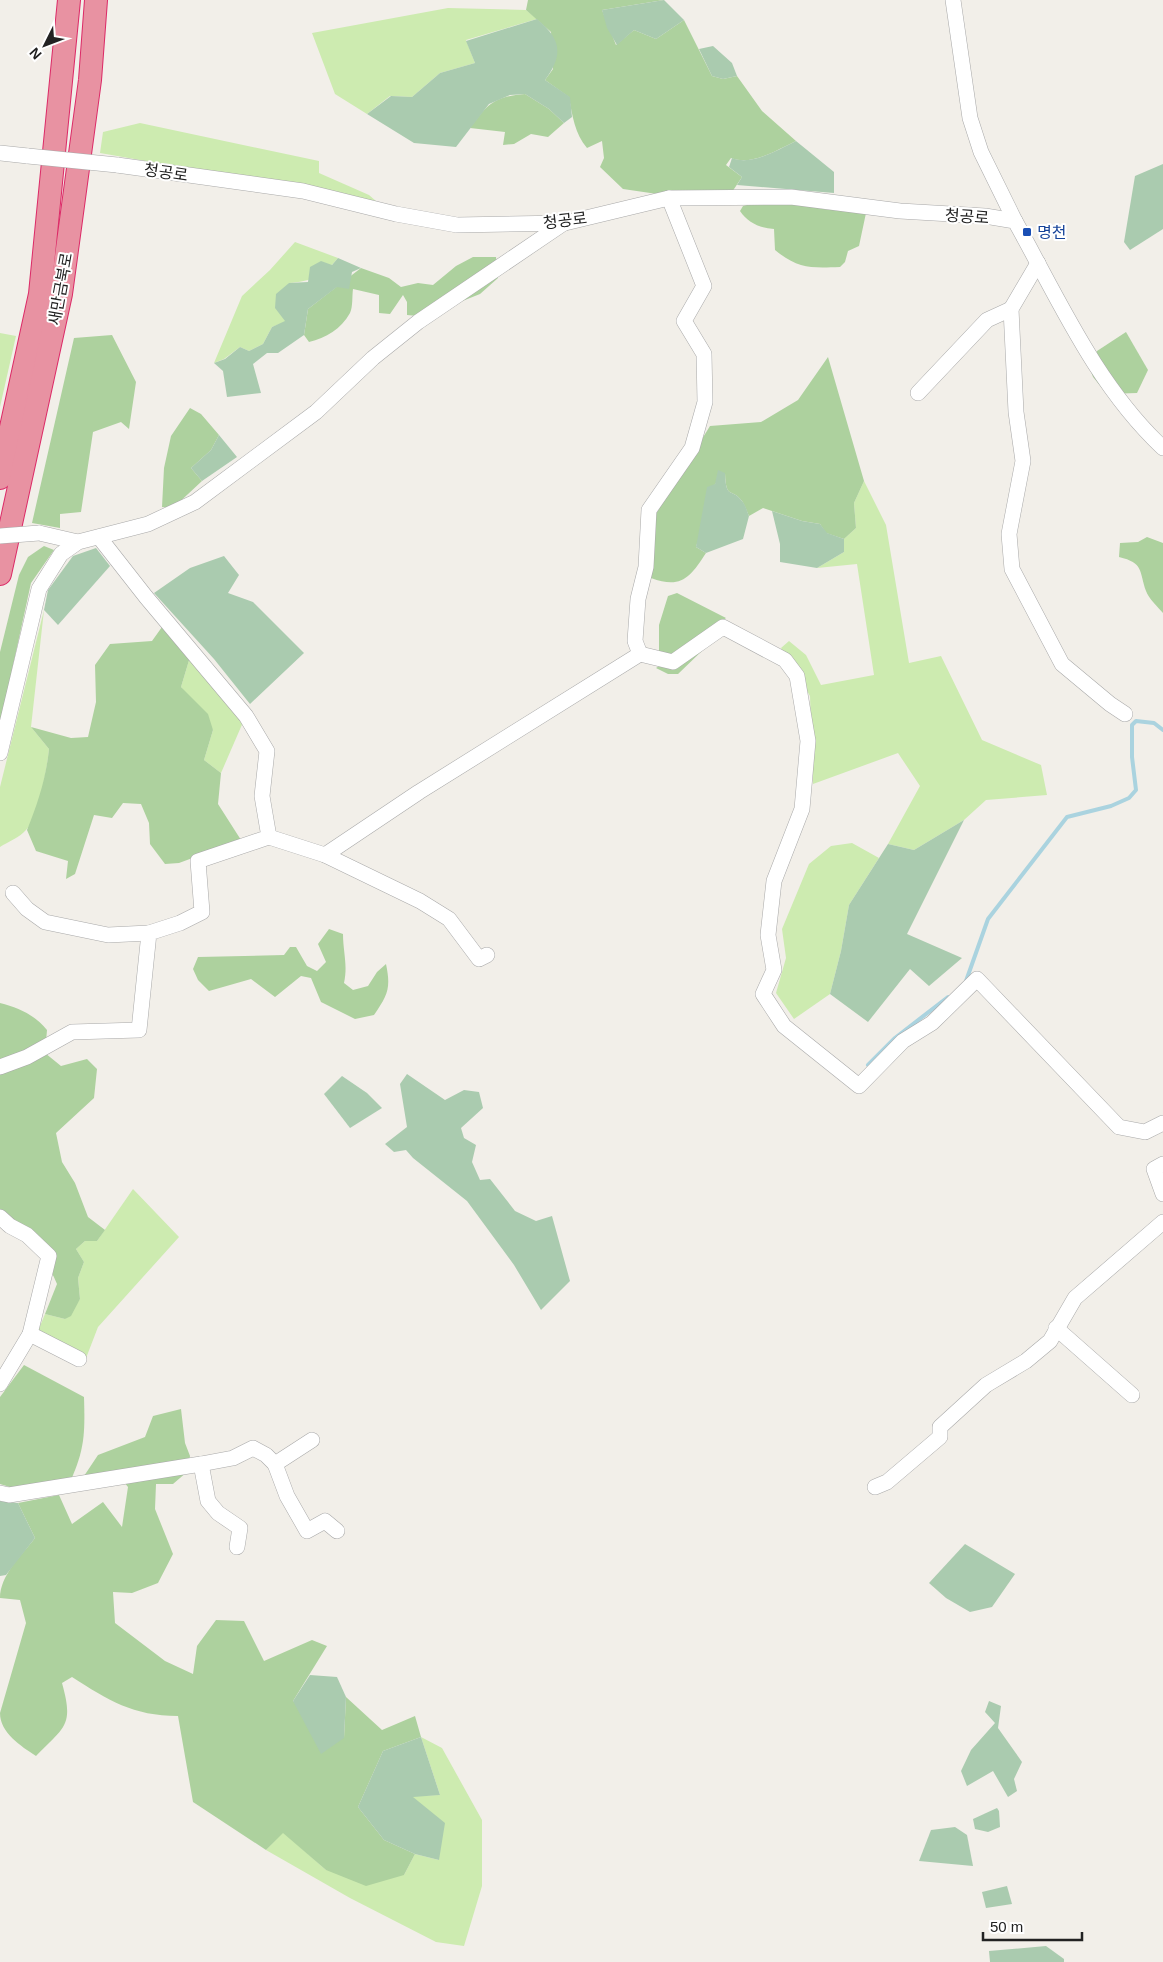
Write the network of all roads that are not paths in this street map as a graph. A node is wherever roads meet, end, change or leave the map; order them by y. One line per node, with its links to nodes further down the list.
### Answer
1 (69, 0): 12 (highway, 새만금북로)
2 (96, 0): 16 (highway, 새만금북로)
3 (953, 0): 6 (street, 청공로)
4 (0, 153): 7 (street, 청공로, bridge)
5 (669, 198): 6 (street, 청공로); 7 (street, 청공로); 17 (street)
6 (1015, 221): 8 (street, 청공로)
7 (565, 223): 14 (street)
8 (1038, 263): 9 (street); 11 (street, 청공로)
9 (1011, 309): 10 (street); 18 (street)
10 (918, 393)
11 (1163, 448)
12 (0, 478)
13 (0, 536): 15 (street, bridge)
14 (100, 537): 15 (street); 20 (street)
15 (78, 542): 19 (street)
16 (0, 574)
17 (640, 654): 21 (street); 26 (street)
18 (1125, 714)
19 (0, 754)
20 (268, 837): 21 (street); 23 (street)
21 (325, 855): 24 (street)
22 (13, 893): 23 (street)
23 (149, 933): 25 (street)
24 (487, 956)
25 (0, 1067)
26 (1163, 1123)
27 (1163, 1164): 28 (street)
28 (1163, 1194)
29 (0, 1217): 32 (street)
30 (1163, 1222): 31 (street)
31 (1056, 1328): 35 (street); 39 (street)
32 (30, 1334): 33 (street); 34 (street)
33 (79, 1359)
34 (0, 1384)
35 (1132, 1395)
36 (312, 1440): 38 (street)
37 (202, 1464): 38 (street); 40 (street); 42 (street)
38 (275, 1464): 41 (street)
39 (874, 1487)
40 (0, 1493)
41 (337, 1531)
42 (237, 1548)

